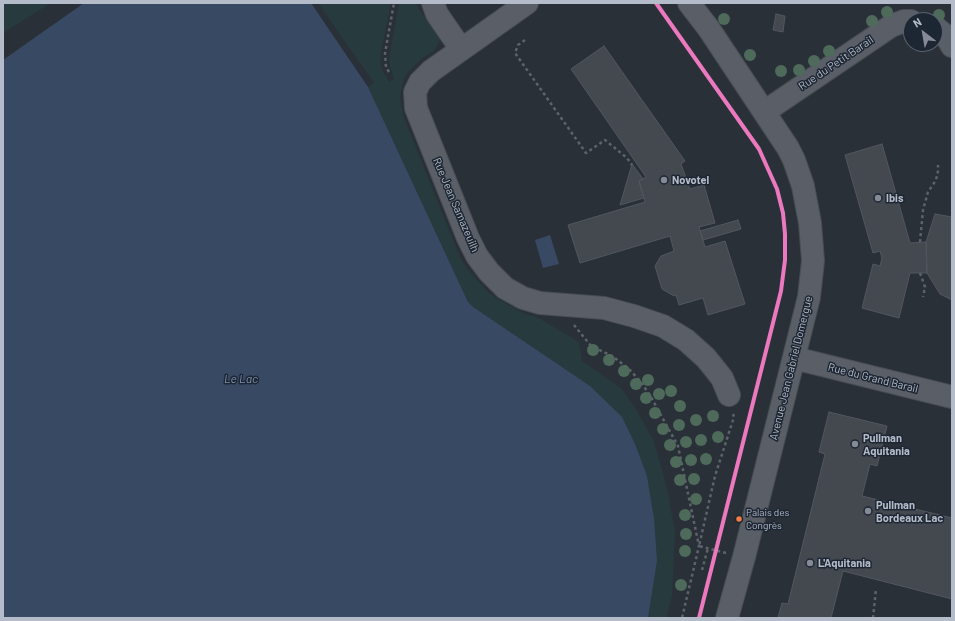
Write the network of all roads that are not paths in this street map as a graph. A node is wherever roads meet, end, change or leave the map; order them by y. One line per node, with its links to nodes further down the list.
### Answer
1 (433, 3): 7 (street)
2 (437, 3): 7 (street)
3 (527, 3): 7 (street, Rue Jean Samazeuilh)
4 (689, 3): 9 (street, Avenue Jean Gabriel Domergue)
5 (903, 21): 9 (street, Rue du Petit Barail)
6 (943, 34): 8 (street)
7 (465, 46): 11 (street, Rue Jean Samazeuilh)
8 (952, 46)
9 (764, 112): 10 (street, Avenue Jean Gabriel Domergue)
10 (794, 358): 12 (street, Rue du Grand Barail); 13 (street, Avenue Jean Gabriel Domergue)
11 (729, 395)
12 (952, 397)
13 (727, 618)

